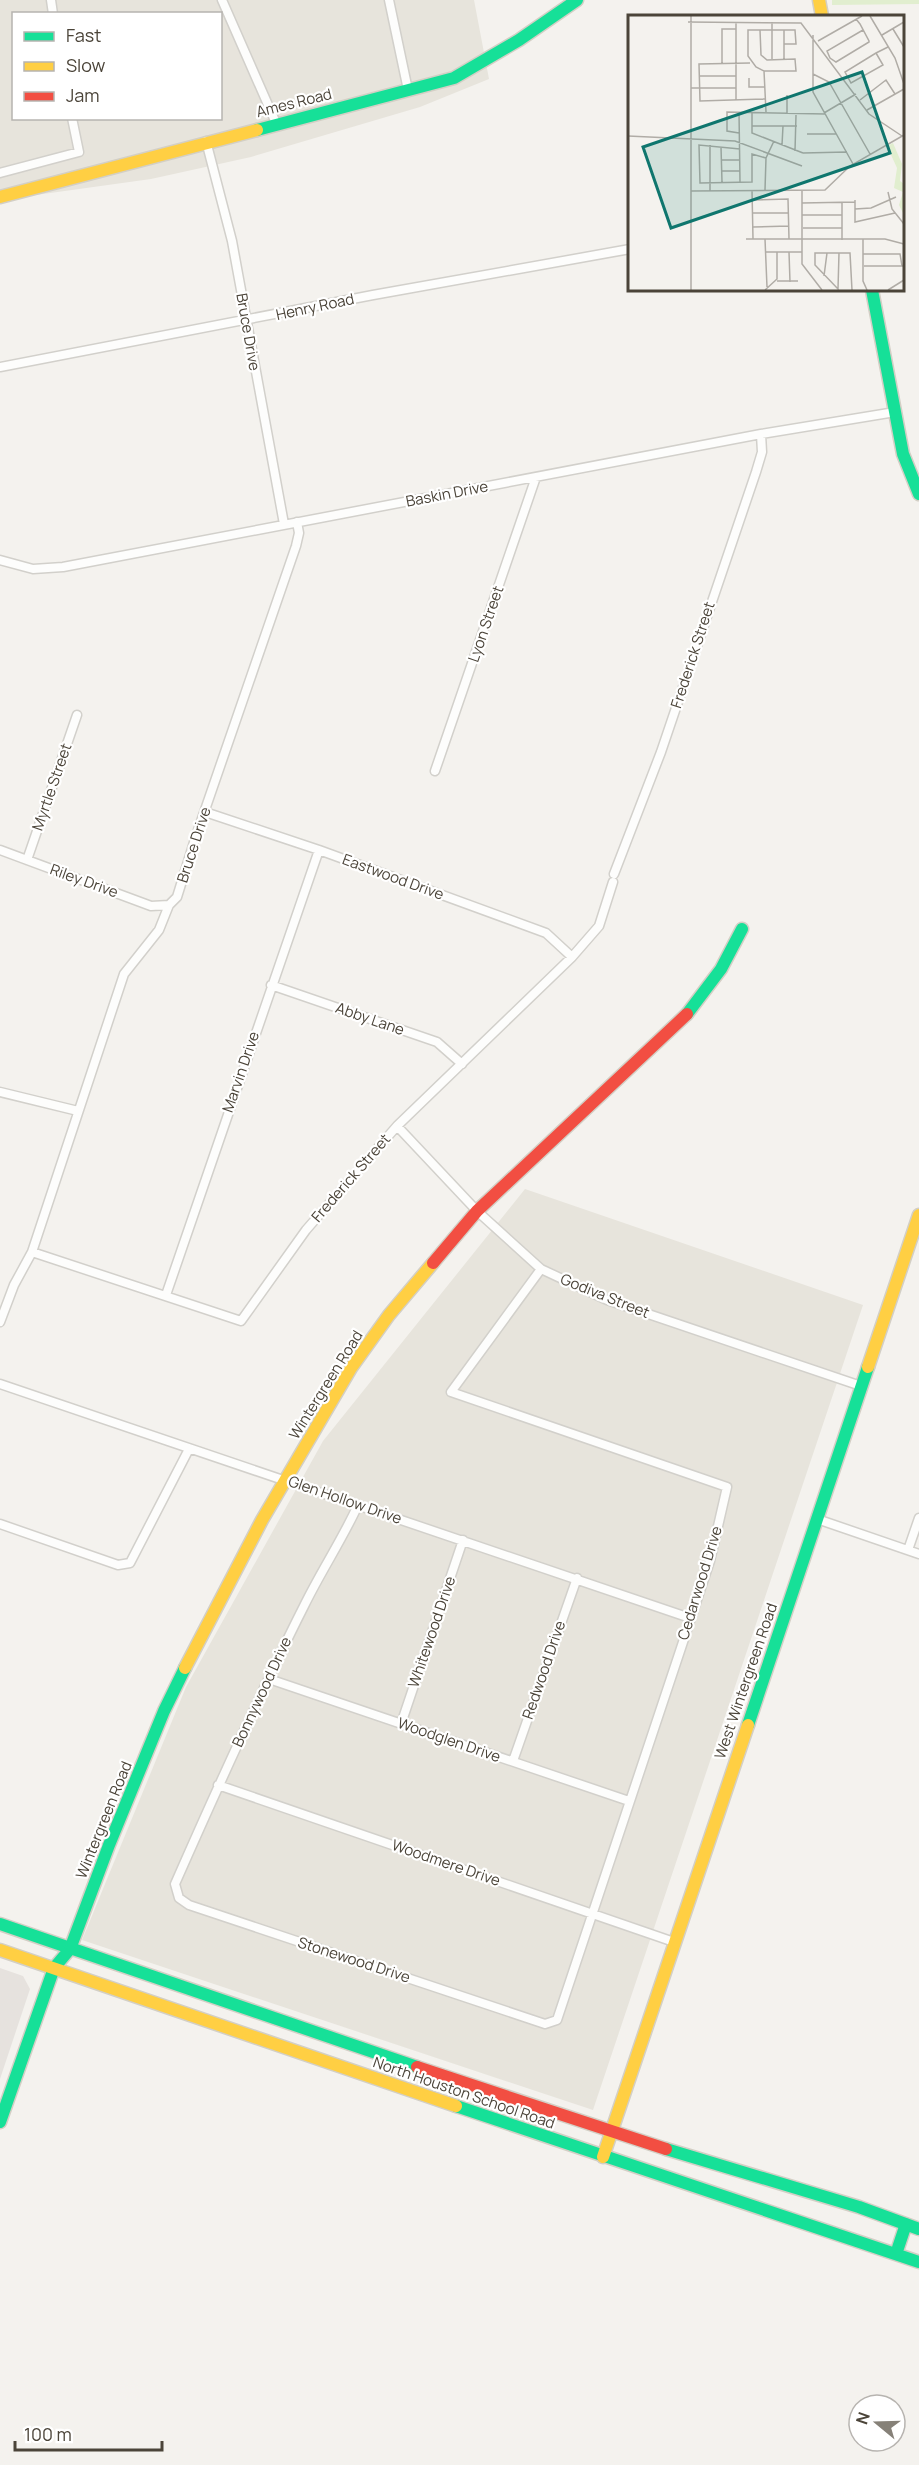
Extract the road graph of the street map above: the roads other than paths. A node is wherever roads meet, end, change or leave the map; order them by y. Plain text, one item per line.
1 (222, 0) edge
2 (389, 0) edge
3 (577, 0) edge
4 (819, 0) edge
5 (822, 15) edge
6 (408, 90) junction
7 (72, 120) edge
8 (276, 123) junction
9 (206, 141) junction
10 (0, 173) edge
11 (0, 197) edge
12 (628, 249) edge
13 (872, 291) edge
14 (246, 321) junction
15 (0, 367) edge
16 (895, 412) junction
17 (761, 434) junction
18 (536, 477) junction
19 (919, 494) edge
20 (297, 522) junction
21 (284, 524) junction
22 (0, 560) edge
23 (77, 715) dead end
24 (435, 771) dead end
25 (205, 812) junction
26 (0, 850) edge
27 (319, 850) junction
28 (27, 860) junction
29 (169, 905) junction
30 (742, 929) dead end
31 (572, 957) junction
32 (271, 985) junction
33 (462, 1064) junction
34 (0, 1092) edge
35 (78, 1112) junction
36 (397, 1126) junction
37 (477, 1212) junction
38 (919, 1215) edge
39 (32, 1252) junction
40 (541, 1269) junction
41 (166, 1295) junction
42 (0, 1322) edge
43 (0, 1384) edge
44 (861, 1386) junction
45 (189, 1449) junction
46 (286, 1480) junction
47 (358, 1505) junction
48 (919, 1518) edge
49 (817, 1520) junction
50 (0, 1524) edge
51 (463, 1540) junction
52 (908, 1550) junction
53 (919, 1554) edge
54 (577, 1578) junction
55 (690, 1618) junction
56 (269, 1679) junction
57 (401, 1724) junction
58 (513, 1761) junction
59 (218, 1785) junction
60 (629, 1801) junction
61 (175, 1884) joint
62 (593, 1913) junction
63 (0, 1924) edge
64 (674, 1942) junction
65 (70, 1949) junction
66 (0, 1950) edge
67 (54, 1968) junction
68 (545, 2024) joint
69 (0, 2122) edge
70 (611, 2132) junction
71 (603, 2157) junction
72 (906, 2224) junction
73 (919, 2229) edge
74 (896, 2254) junction
75 (919, 2262) edge

1 - 8 street
2 - 6 street
3 - 6 main road, Ames Road
4 - 5 main road
6 - 8 main road, Ames Road
7 - 10 street
8 - 9 main road, Ames Road
9 - 11 main road, Ames Road
9 - 14 street, Bruce Drive
12 - 14 street, Henry Road
13 - 16 main road
14 - 15 street, Henry Road
14 - 21 street, Bruce Drive
16 - 17 street, Baskin Drive
16 - 19 main road
17 - 18 street, Baskin Drive
17 - 31 street, Frederick Street
18 - 20 street, Baskin Drive
18 - 24 street, Lyon Street
20 - 21 street, Baskin Drive
20 - 25 street, Bruce Drive
21 - 22 street, Baskin Drive
23 - 28 street, Myrtle Street
25 - 27 street, Eastwood Drive
25 - 29 street, Bruce Drive
26 - 28 street, Riley Drive
27 - 31 street, Eastwood Drive
27 - 32 street, Marvin Drive
28 - 29 street, Riley Drive
29 - 35 street, Bruce Drive
30 - 37 main road, Wintergreen Road
31 - 33 street, Frederick Street
32 - 33 street, Abby Lane
32 - 41 street, Marvin Drive
33 - 36 street, Frederick Street
34 - 35 street
35 - 39 street, Bruce Drive
36 - 37 street, Godiva Street
36 - 41 street, Frederick Street
37 - 40 street, Godiva Street
37 - 46 main road, Wintergreen Road
38 - 44 main road, West Wintergreen Road
39 - 41 street, Frederick Street
39 - 42 street, Bruce Drive
40 - 44 street, Godiva Street
40 - 55 street, Cedarwood Drive
43 - 45 street, Glen Hollow Drive
44 - 49 main road, West Wintergreen Road
45 - 46 street, Glen Hollow Drive
45 - 50 street
46 - 47 street, Glen Hollow Drive
46 - 65 main road, Wintergreen Road
47 - 51 street, Glen Hollow Drive
47 - 56 street, Bonnywood Drive
48 - 52 street
49 - 52 street
49 - 64 main road, West Wintergreen Road
51 - 54 street, Glen Hollow Drive
51 - 57 street, Whitewood Drive
52 - 53 street
54 - 55 street, Glen Hollow Drive
54 - 58 street, Redwood Drive
55 - 60 street, Cedarwood Drive
56 - 57 street, Woodglen Drive
56 - 59 street, Bonnywood Drive
57 - 58 street, Woodglen Drive
58 - 60 street, Woodglen Drive
59 - 61 street, Bonnywood Drive
59 - 62 street, Woodmere Drive
60 - 62 street, Cedarwood Drive
61 - 68 street, Stonewood Drive
62 - 64 street, Woodmere Drive
62 - 68 street, Cedarwood Drive
63 - 65 main road, North Houston School Road
64 - 70 main road, West Wintergreen Road
65 - 67 main road
65 - 70 main road, North Houston School Road
66 - 67 main road, North Houston School Road
67 - 69 main road
67 - 71 main road, North Houston School Road
70 - 71 main road, West Wintergreen Road
70 - 72 main road, North Houston School Road
71 - 74 main road, North Houston School Road
72 - 73 main road, North Houston School Road
72 - 74 main road
74 - 75 main road, North Houston School Road

